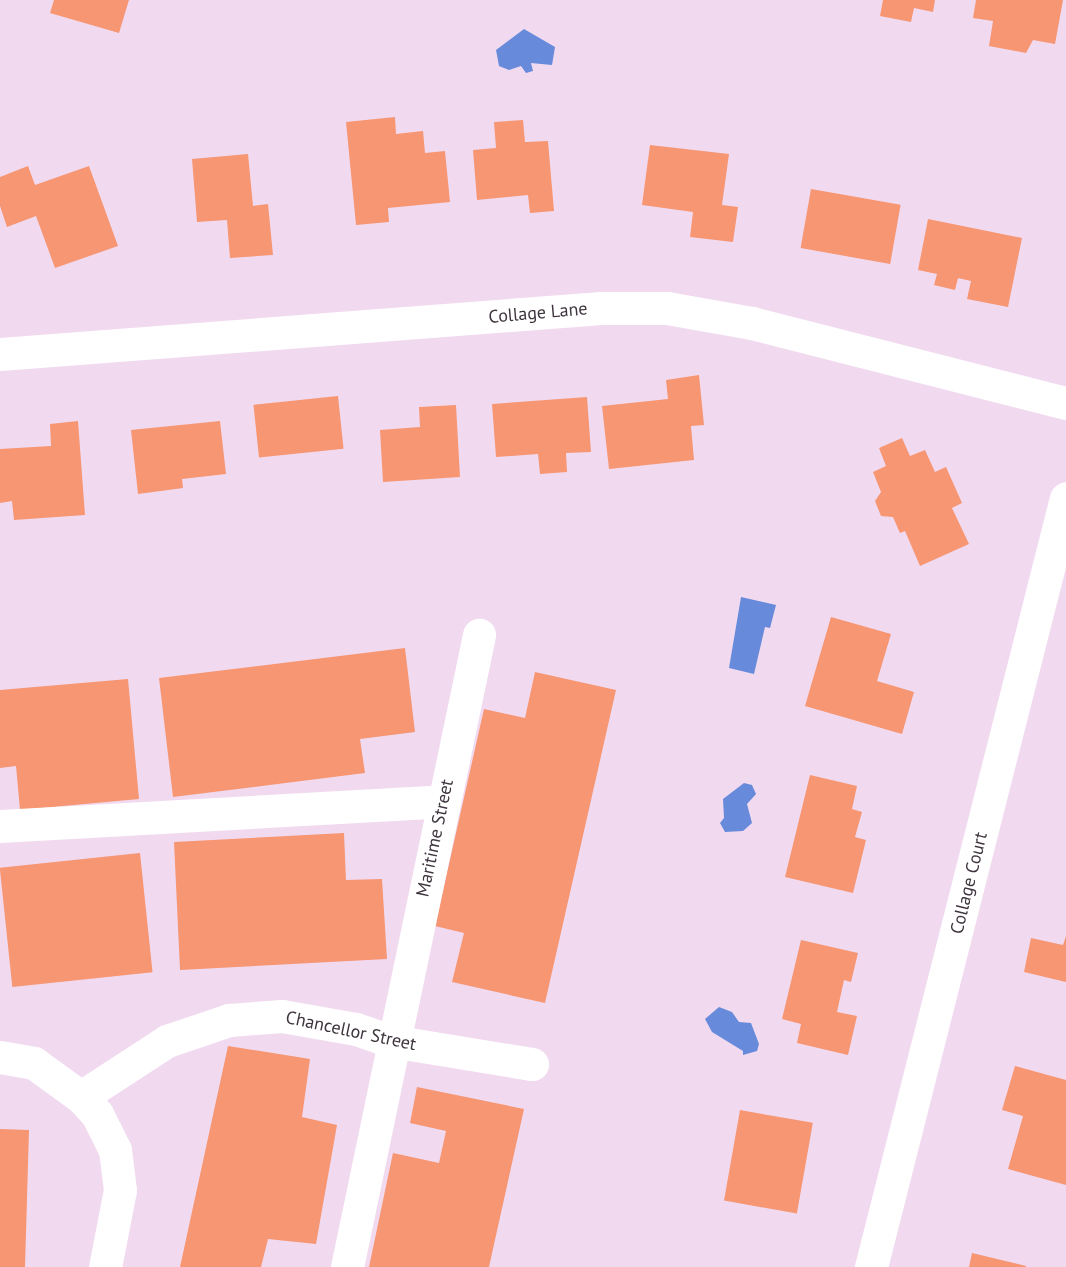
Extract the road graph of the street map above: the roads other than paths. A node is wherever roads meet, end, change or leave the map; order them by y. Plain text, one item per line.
1 (0, 354) edge
2 (1066, 402) edge
3 (1066, 498) edge
4 (479, 635) dead end
5 (443, 801) junction
6 (0, 826) edge
7 (391, 1041) junction
8 (0, 1057) edge
9 (532, 1064) dead end
10 (81, 1096) junction
11 (105, 1267) edge
12 (346, 1267) edge
13 (871, 1267) edge

1 - 2 street, Collage Lane
3 - 13 street, Collage Court
4 - 5 street, Maritime Street
5 - 6 street
5 - 7 street, Maritime Street
7 - 9 street, Chancellor Street
7 - 10 street, Chancellor Street
7 - 12 street, Maritime Street
8 - 10 street
10 - 11 street

